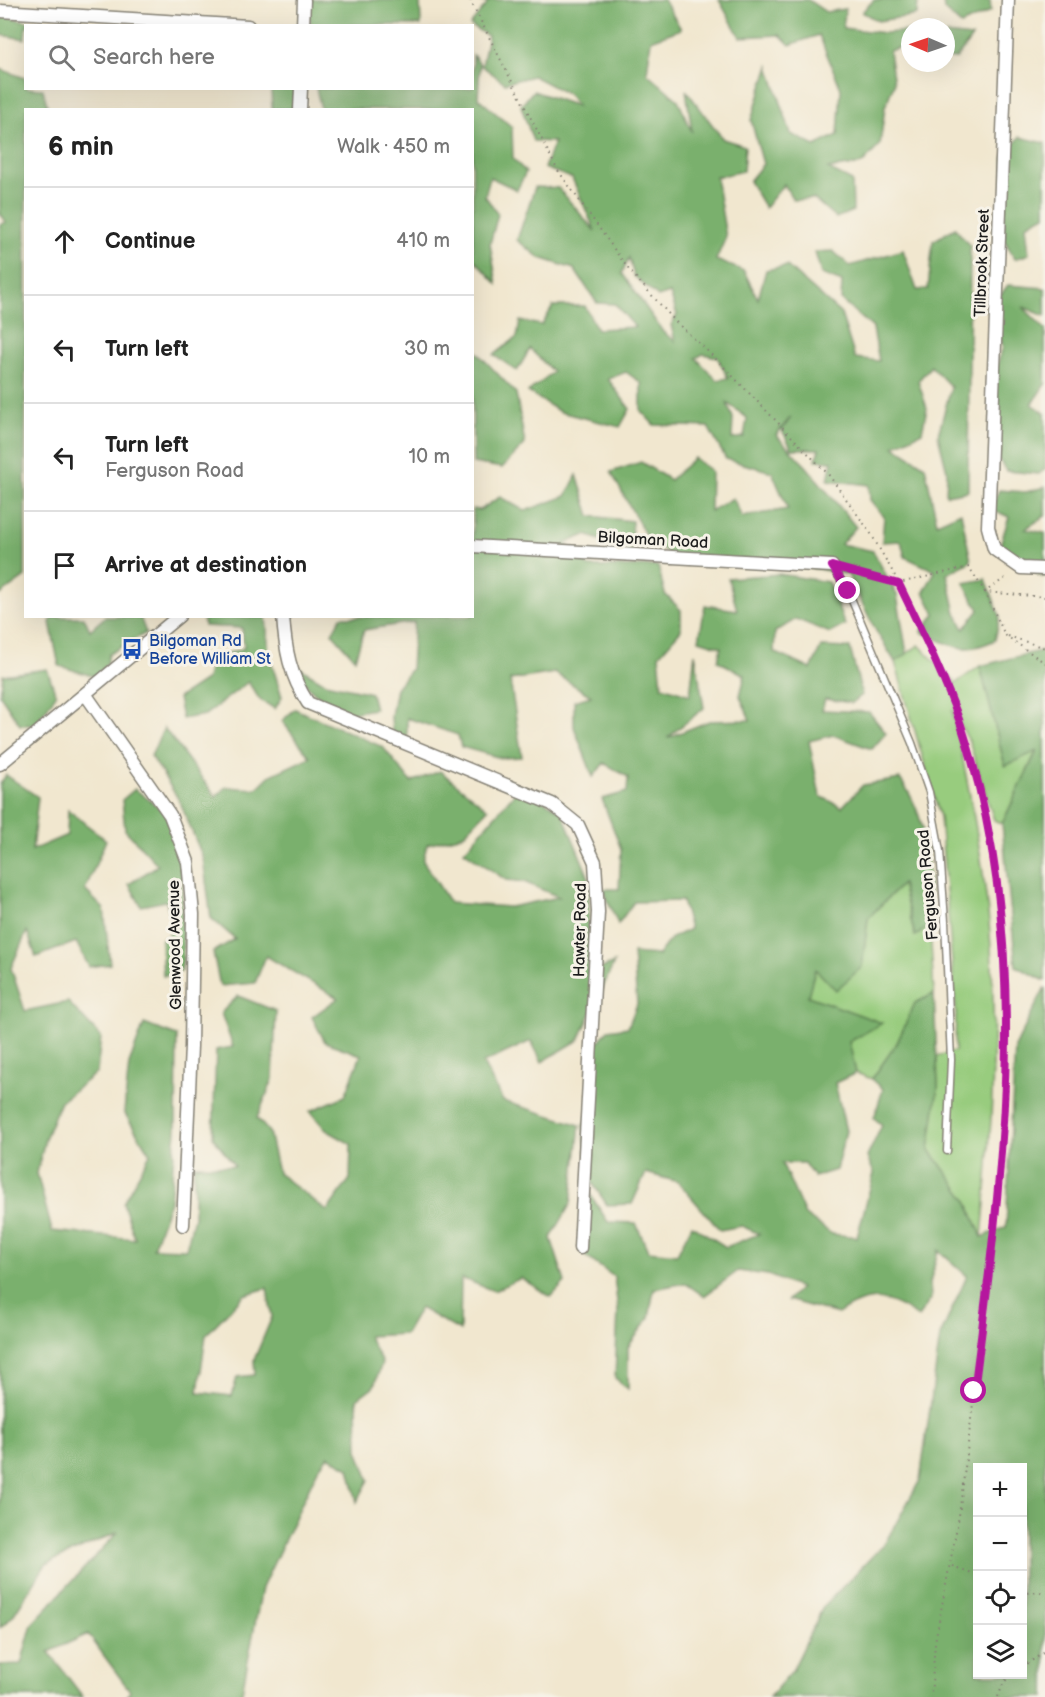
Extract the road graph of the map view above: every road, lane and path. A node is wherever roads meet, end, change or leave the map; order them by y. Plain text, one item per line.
1 (304, 0) edge
2 (470, 0) edge
3 (1008, 0) edge
4 (0, 11) edge
5 (215, 24) edge
6 (303, 24) edge
7 (301, 90) edge
8 (300, 108) edge
9 (474, 546) edge
10 (832, 566) junction
11 (1021, 568) junction
12 (1045, 569) edge
13 (899, 584) junction
14 (985, 592) junction
15 (1045, 597) edge
16 (177, 618) edge
17 (283, 618) edge
18 (1005, 635) junction
19 (1045, 648) edge
20 (1045, 663) edge
21 (86, 695) junction
22 (0, 764) edge
23 (947, 1151) dead end
24 (183, 1225) dead end
25 (580, 1248) dead end
26 (952, 1566) junction
27 (973, 1573) edge
28 (1045, 1592) edge
29 (1027, 1593) edge
30 (1045, 1652) edge
31 (1027, 1664) edge
32 (1008, 1679) edge
33 (932, 1697) edge
34 (998, 1697) edge

1 - 6 street
2 - 13 path
3 - 11 street, Tillbrook Street
4 - 5 street
7 - 8 street
9 - 10 street, Bilgoman Road
10 - 13 path
10 - 23 lane, Ferguson Road
11 - 12 street
11 - 14 path
13 - 14 path
13 - 26 path
14 - 15 path
14 - 18 path
16 - 21 street
17 - 25 street, Hawter Road
18 - 19 path
18 - 20 path
21 - 22 street
21 - 24 street, Glenwood Avenue
26 - 27 path
26 - 33 path
28 - 29 path
30 - 31 path
32 - 34 path

